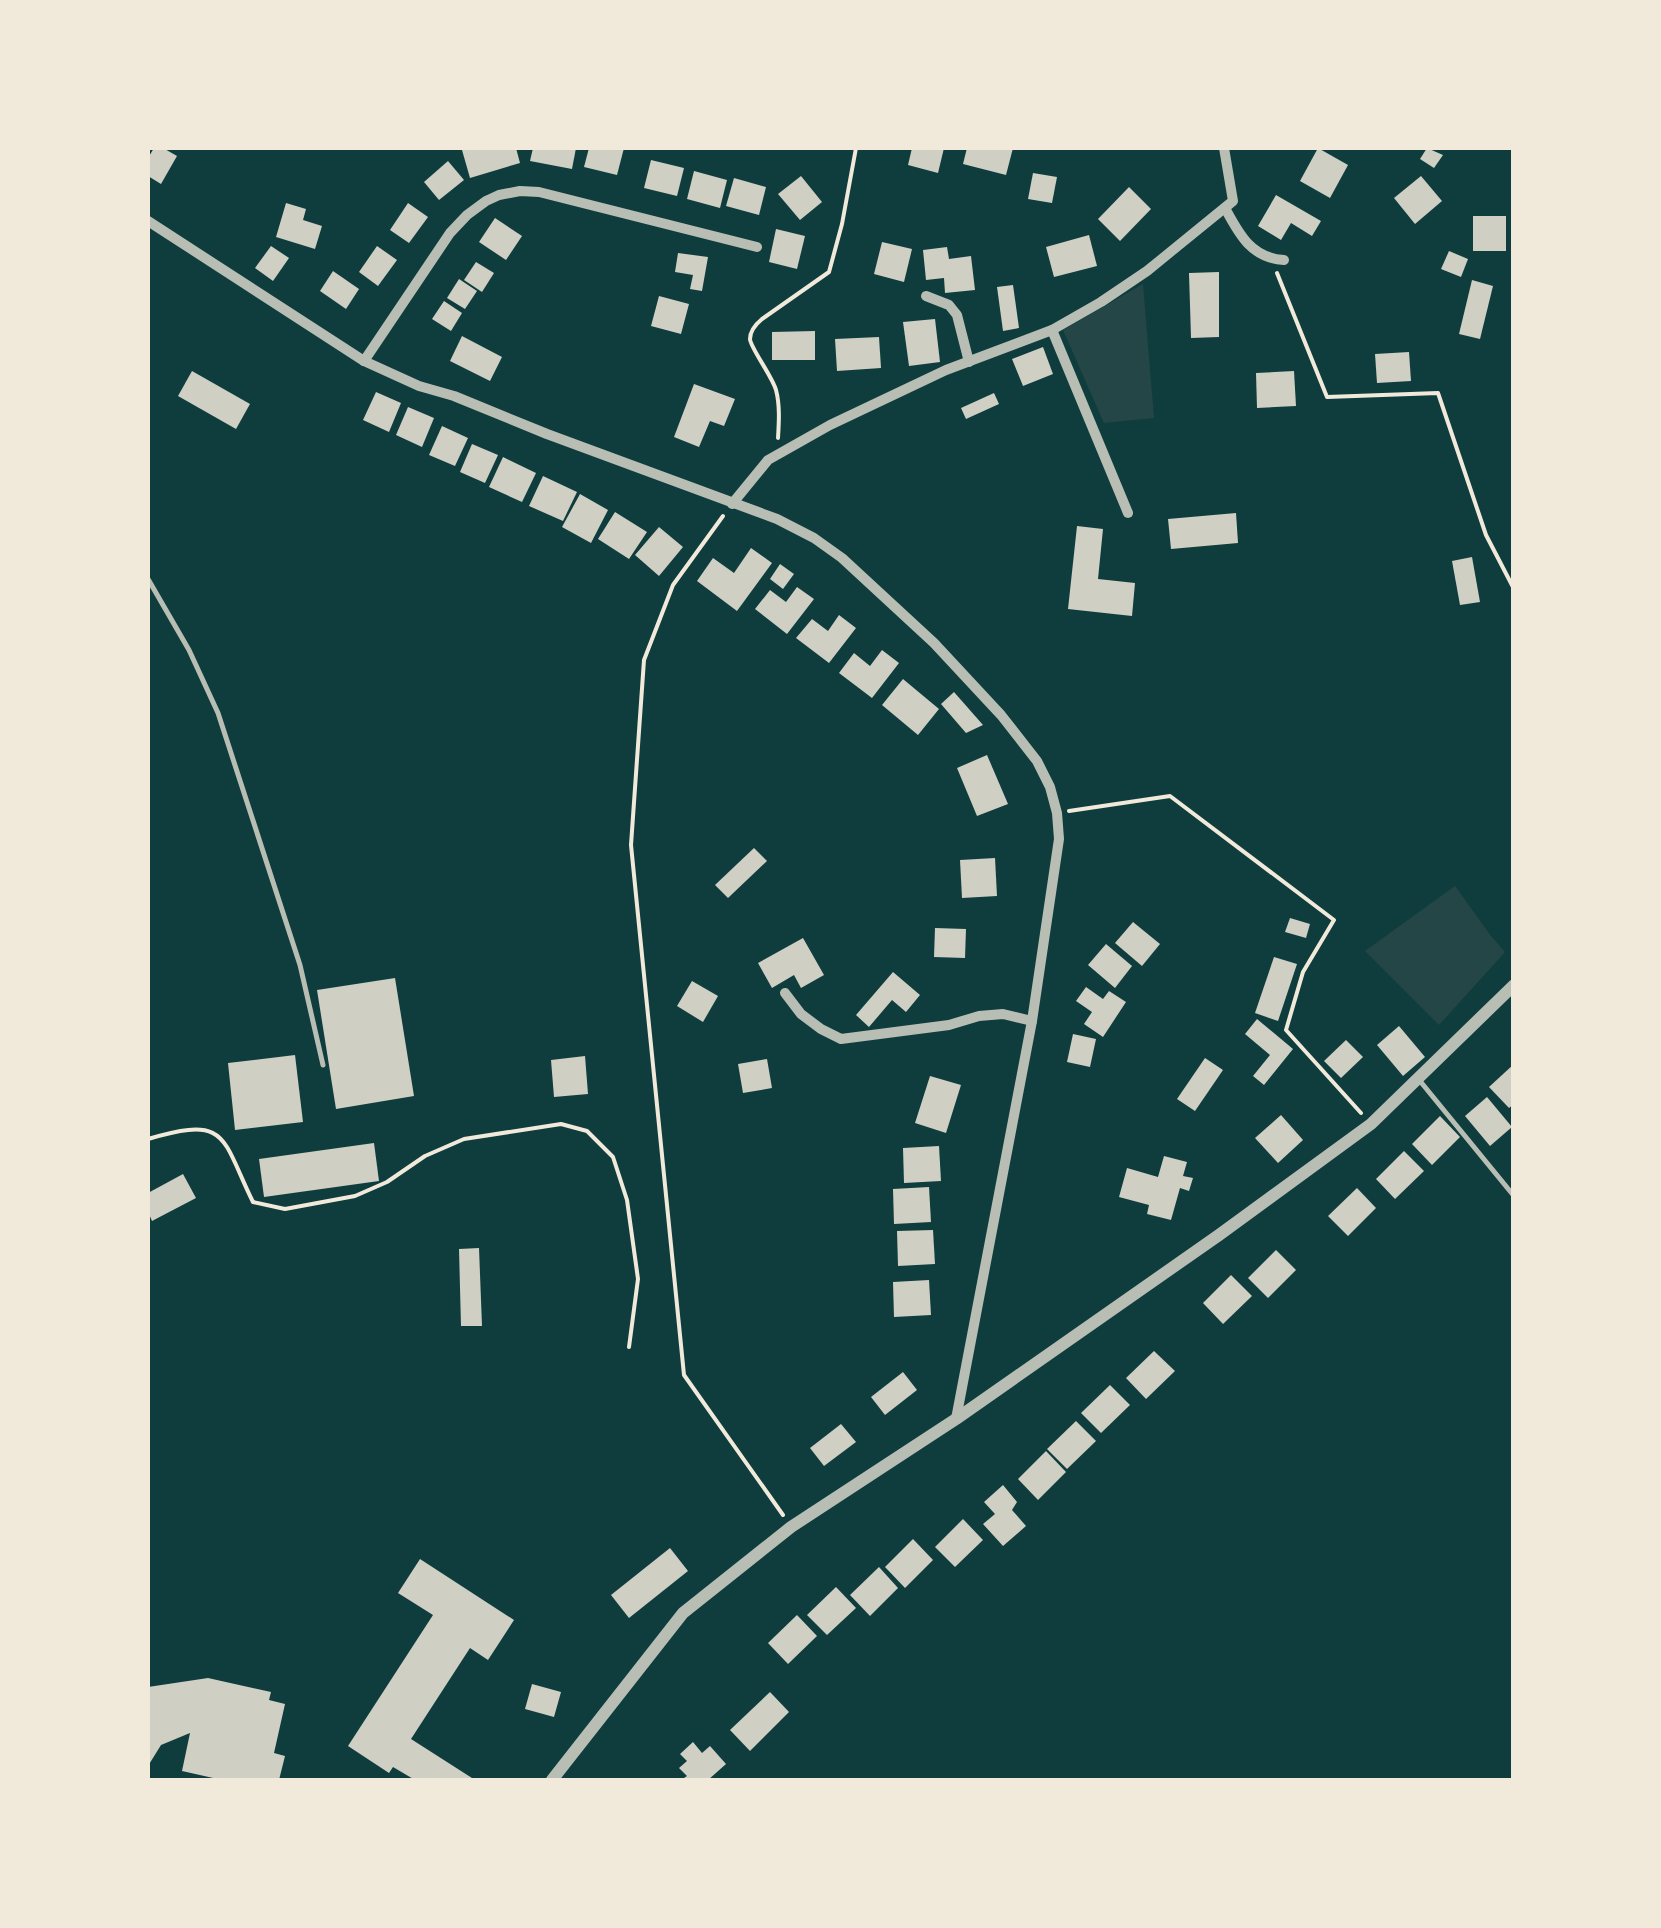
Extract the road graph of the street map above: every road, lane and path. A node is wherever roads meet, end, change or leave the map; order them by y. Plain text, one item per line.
1 (856, 148) edge
2 (1224, 148) edge
3 (1226, 208) junction
4 (148, 221) edge
5 (757, 247) dead end
6 (1278, 260) joint
7 (926, 296) dead end
8 (1052, 330) junction
9 (364, 361) junction
10 (969, 362) junction
11 (778, 454) junction
12 (732, 504) junction
13 (1128, 513) dead end
14 (148, 579) edge
15 (1514, 588) edge
16 (1057, 812) junction
17 (1514, 985) edge
18 (784, 993) dead end
19 (1032, 1021) junction
20 (322, 1065) dead end
21 (1418, 1078) junction
22 (1371, 1124) junction
23 (148, 1139) edge
24 (1514, 1196) edge
25 (630, 1347) dead end
26 (956, 1419) junction
27 (791, 1527) junction
28 (552, 1780) edge

1 - 11 path
2 - 3 street
3 - 6 street
3 - 8 street
4 - 9 street
5 - 9 street
6 - 15 path
7 - 10 street
8 - 10 street
8 - 13 street
9 - 12 street
10 - 11 street
11 - 12 street
12 - 16 street
12 - 27 path
14 - 20 lane
16 - 19 street
16 - 22 path
17 - 21 street
18 - 19 street
19 - 26 street
21 - 22 street
21 - 24 lane
22 - 26 street
23 - 25 path
26 - 27 street
27 - 28 street

